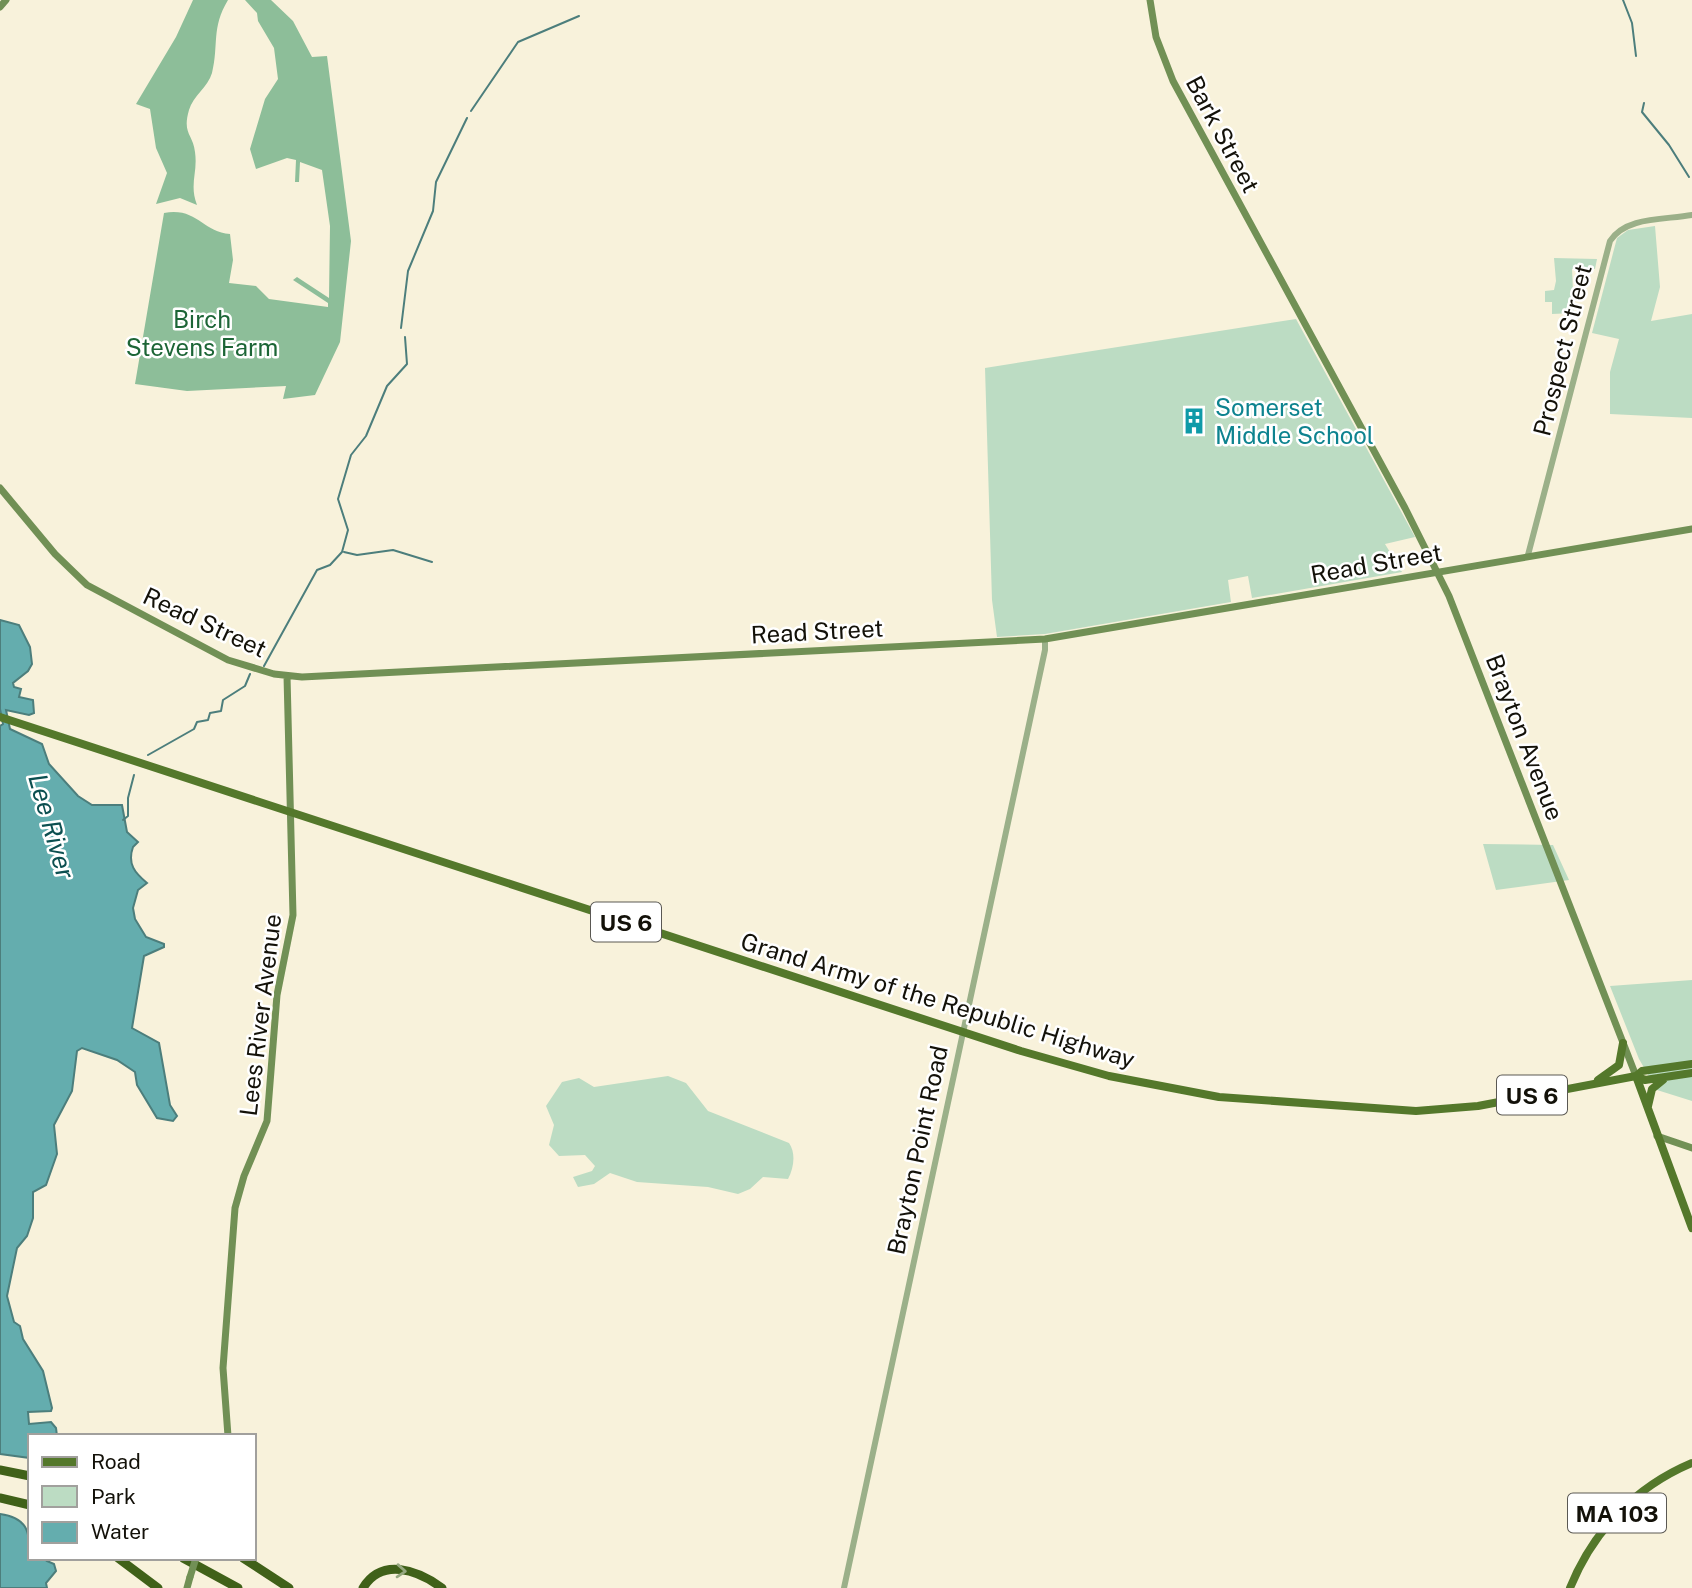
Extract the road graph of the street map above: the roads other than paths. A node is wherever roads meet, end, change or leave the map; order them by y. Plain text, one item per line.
1 (6, 0) edge
2 (1150, 0) edge
3 (0, 7) edge
4 (1692, 215) edge
5 (1280, 279) joint
6 (0, 488) edge
7 (1692, 528) edge
8 (1528, 555) junction
9 (1438, 572) junction
10 (1045, 639) junction
11 (287, 676) junction
12 (3, 718) edge
13 (289, 811) junction
14 (962, 1032) junction
15 (1623, 1043) junction
16 (1692, 1064) edge
17 (1692, 1073) edge
18 (1675, 1075) junction
19 (1636, 1076) junction
20 (1588, 1084) junction
21 (1647, 1109) junction
22 (1657, 1136) junction
23 (1692, 1148) edge
24 (1692, 1228) edge
25 (228, 1434) edge
26 (1692, 1463) edge
27 (0, 1470) edge
28 (28, 1474) edge
29 (2, 1499) edge
30 (28, 1506) edge
31 (121, 1560) edge
32 (187, 1560) edge
33 (195, 1560) edge
34 (246, 1560) edge
35 (156, 1587) edge
36 (187, 1588) edge
37 (238, 1588) edge
38 (289, 1588) edge
39 (363, 1588) edge
40 (442, 1588) edge
41 (844, 1588) edge
42 (1570, 1588) edge

1 - 3 main road
2 - 5 main road, Bark Street
4 - 8 street, Prospect Street
5 - 9 main road, Brayton Avenue
6 - 11 main road, Read Street
7 - 8 main road, Read Street
8 - 9 main road, Read Street
9 - 10 main road, Read Street
9 - 15 main road, Brayton Avenue
10 - 11 main road, Read Street
10 - 14 street, Brayton Point Road
11 - 13 main road, Lees River Avenue
12 - 13 main road, US 6
13 - 14 main road, Grand Army of the Republic Highway / US 6
13 - 25 main road, Lees River Avenue
14 - 20 main road, Grand Army of the Republic Highway / US 6
14 - 41 street, Brayton Point Road
15 - 19 main road, Brayton Avenue
15 - 20 main road
16 - 19 main road, US 6
17 - 18 main road, US 6
18 - 19 main road, US 6
18 - 21 main road
19 - 20 main road, Grand Army of the Republic Highway / US 6
19 - 21 main road, Brayton Avenue
21 - 22 main road, Brayton Avenue
22 - 23 main road
22 - 24 main road, Brayton Avenue
26 - 42 main road, MA 103
27 - 28 highway
29 - 30 highway
31 - 35 highway
32 - 37 highway
33 - 36 main road, bridge
34 - 38 highway
39 -> 40 highway

